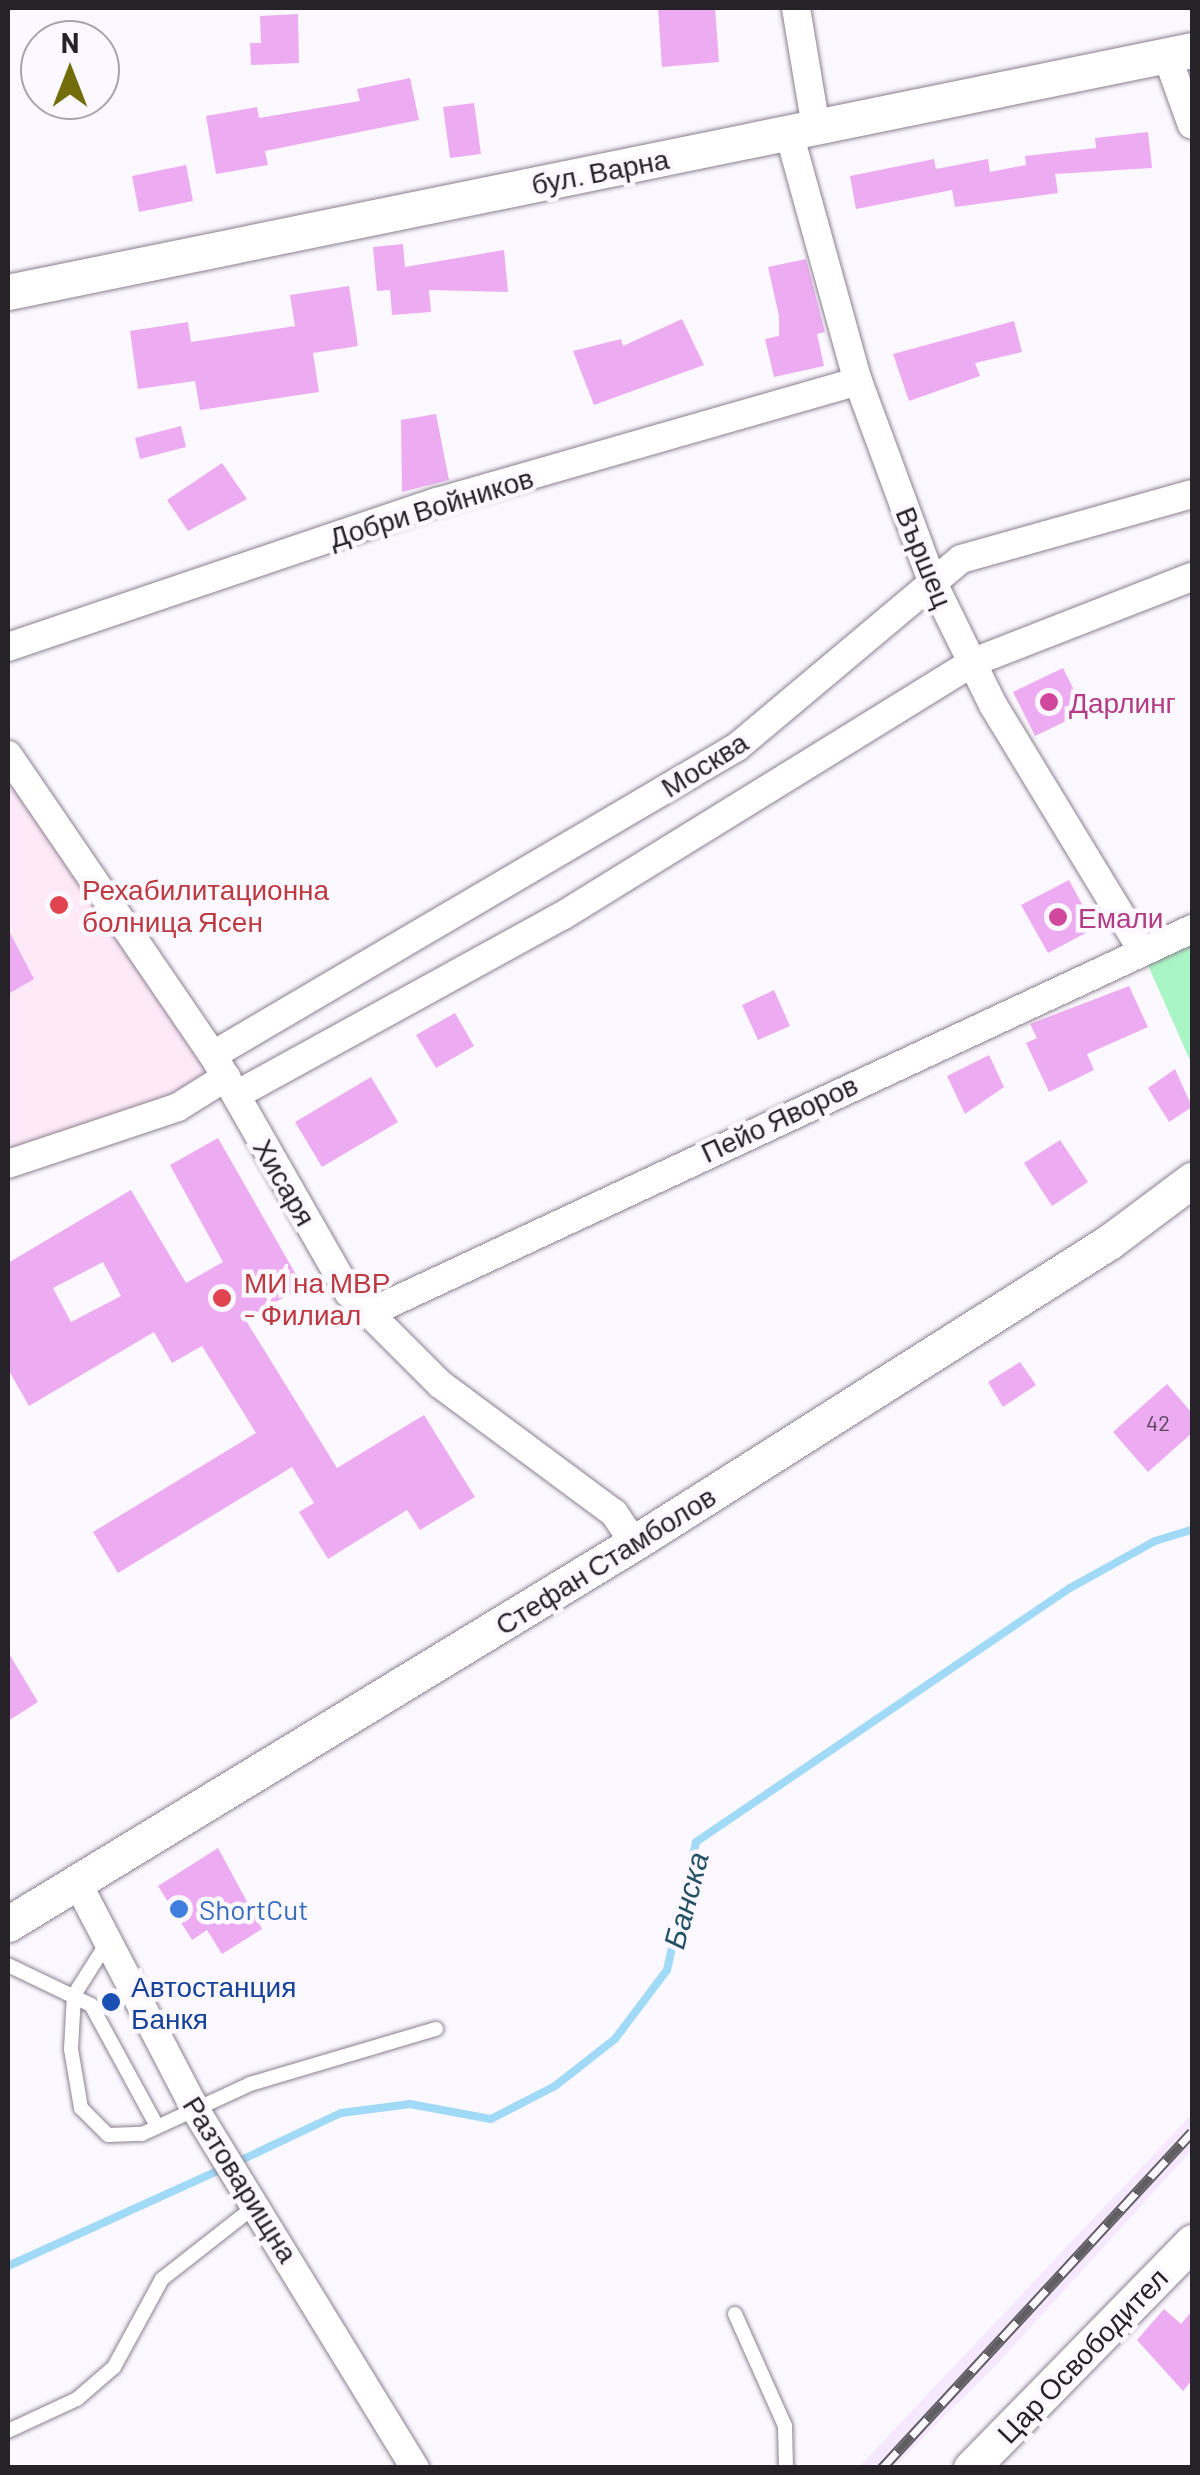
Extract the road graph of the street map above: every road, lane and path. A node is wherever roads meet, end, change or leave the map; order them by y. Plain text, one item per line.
1 (796, 8) edge
2 (1180, 53) edge
3 (1192, 125) edge
4 (802, 130) junction
5 (8, 292) edge
6 (858, 382) junction
7 (1192, 494) edge
8 (1192, 577) edge
9 (932, 581) junction
10 (8, 647) edge
11 (971, 664) junction
12 (8, 755) edge
13 (1192, 929) edge
14 (1140, 947) junction
15 (225, 1076) junction
16 (8, 1164) edge
17 (1192, 1180) edge
18 (369, 1313) junction
19 (634, 1543) junction
20 (78, 1884) junction
21 (8, 1924) edge
22 (107, 1943) junction
23 (8, 1965) edge
24 (74, 1995) junction
25 (436, 2028) dead end
26 (201, 2117) junction
27 (157, 2126) junction
28 (258, 2204) junction
29 (1192, 2242) edge
30 (734, 2314) dead end
31 (8, 2431) edge
32 (415, 2468) edge
33 (786, 2468) edge
34 (971, 2468) edge

1 - 4 street, Вършец
2 - 3 street
2 - 4 street, бул. Варна
4 - 5 street, бул. Варна
4 - 6 street, Вършец
6 - 9 street, Вършец
6 - 10 street, Добри Войников
7 - 9 street, Москва
8 - 11 street, Москва
9 - 11 street, Вършец
9 - 15 street, Москва
11 - 14 street, Вършец
11 - 15 street, Москва
12 - 15 street, Хисаря
13 - 14 street, Пейо Яворов
14 - 18 street, Пейо Яворов
15 - 16 street
15 - 18 street, Хисаря
17 - 19 street, Стефан Стамболов
18 - 19 street, Хисаря
19 - 20 street, Стефан Стамболов
20 - 21 street, Стефан Стамболов
20 - 22 street, Разтоварищна
22 - 24 lane
22 - 26 street, Разтоварищна
23 - 24 lane
24 - 27 lane
24 - 27 lane
25 - 26 lane
26 - 27 lane
26 - 28 street, Разтоварищна
28 - 31 lane
28 - 32 street, Разтоварищна
29 - 34 street, Цар Освободител
30 - 33 lane

